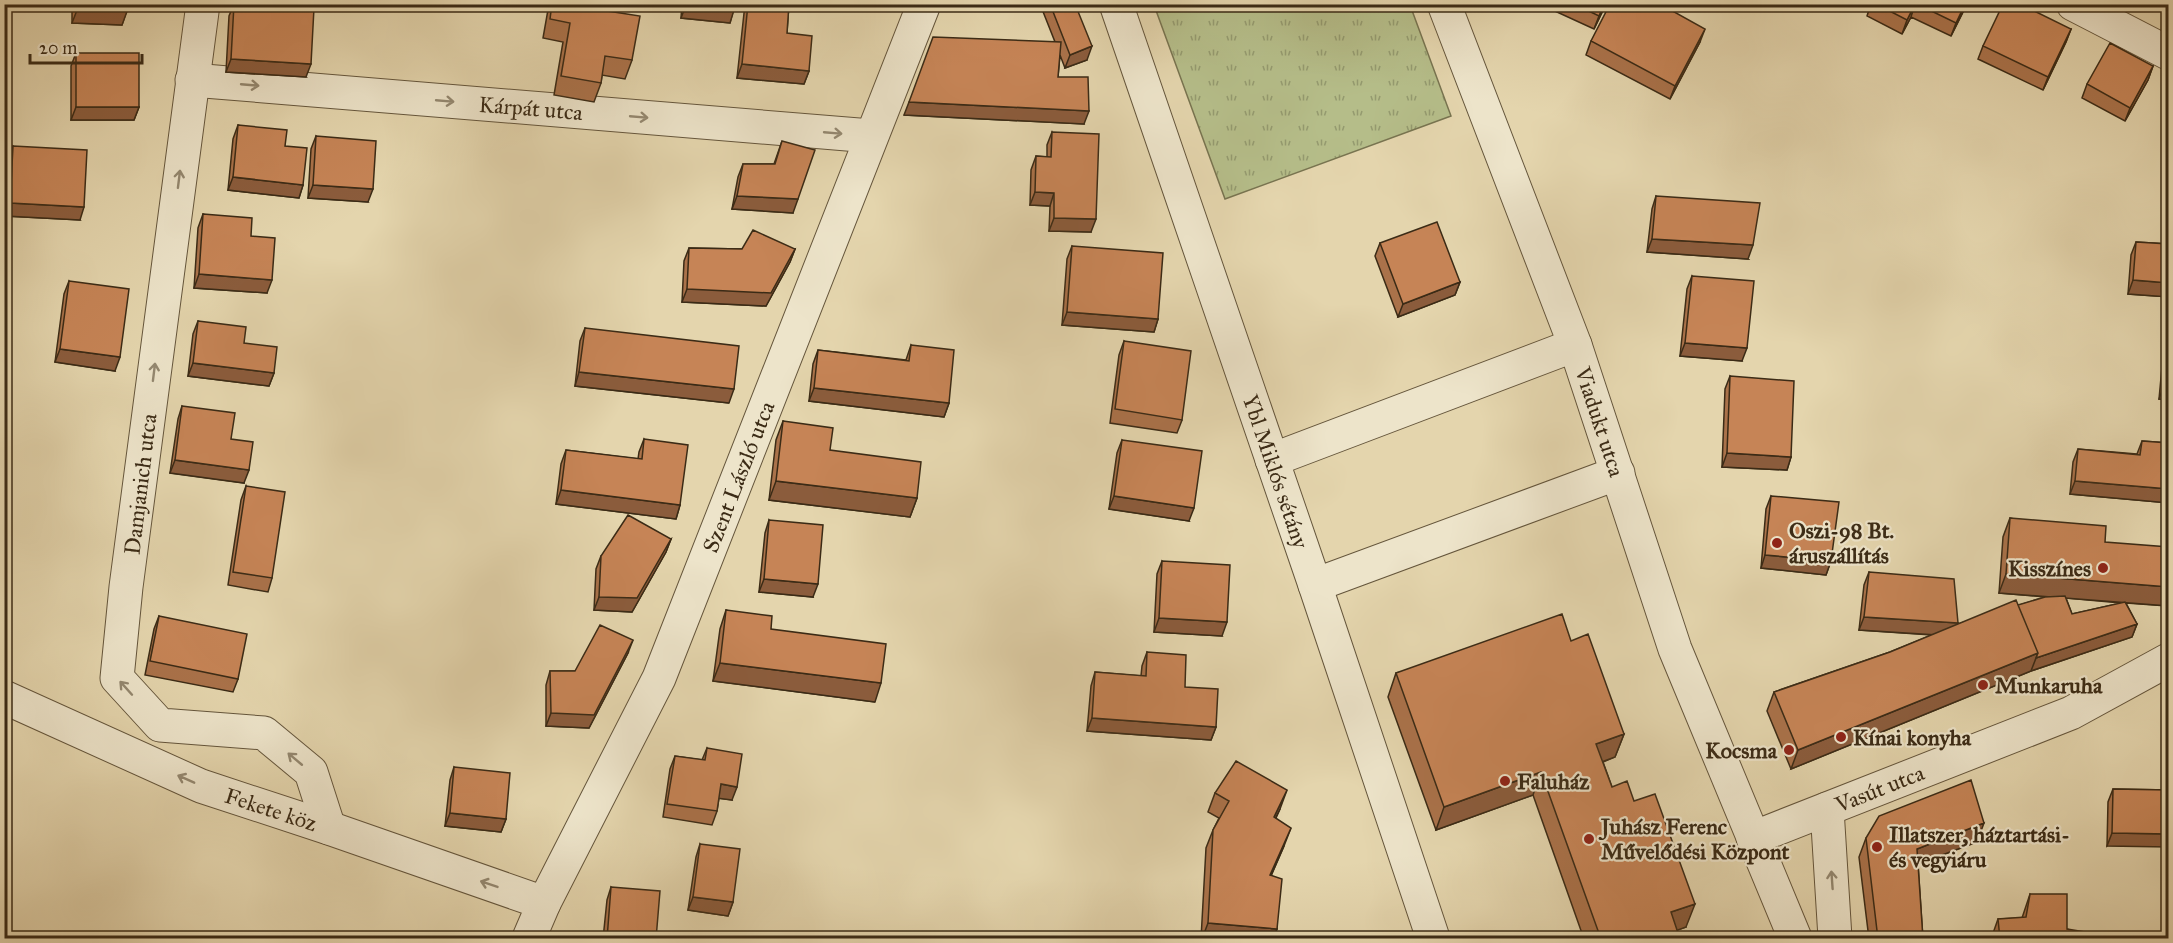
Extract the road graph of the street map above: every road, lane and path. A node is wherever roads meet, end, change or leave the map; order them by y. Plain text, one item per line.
1 (203, 4) edge
2 (924, 4) edge
3 (1116, 4) edge
4 (1444, 4) edge
5 (2073, 4) edge
6 (2169, 53) edge
7 (192, 80) junction
8 (871, 136) junction
9 (1575, 345) junction
10 (1272, 459) junction
11 (1618, 473) junction
12 (1316, 585) junction
13 (2169, 660) edge
14 (4, 697) edge
15 (1827, 809) junction
16 (329, 828) junction
17 (1753, 838) junction
18 (544, 903) junction
19 (529, 939) edge
20 (1433, 939) edge
21 (1794, 939) edge
22 (1835, 939) edge

1 - 7 street, Damjanich utca
2 - 8 street, Szent László utca
3 - 10 street, Ybl Miklós sétány
4 - 9 street, Viadukt utca
5 - 6 street
7 -> 8 street, Kárpát utca
16 -> 7 street, Damjanich utca
8 - 18 street, Szent László utca
9 - 10 street
9 - 11 street, Viadukt utca
10 - 12 street, Ybl Miklós sétány
11 - 12 street
11 - 17 street, Viadukt utca
12 - 20 street, Ybl Miklós sétány
13 - 15 street, Vasút utca
16 -> 14 street, Fekete köz
15 - 17 street, Vasút utca
22 -> 15 street
18 -> 16 street, Fekete köz
17 - 21 street, Viadukt utca
18 - 19 street, Szent László utca

